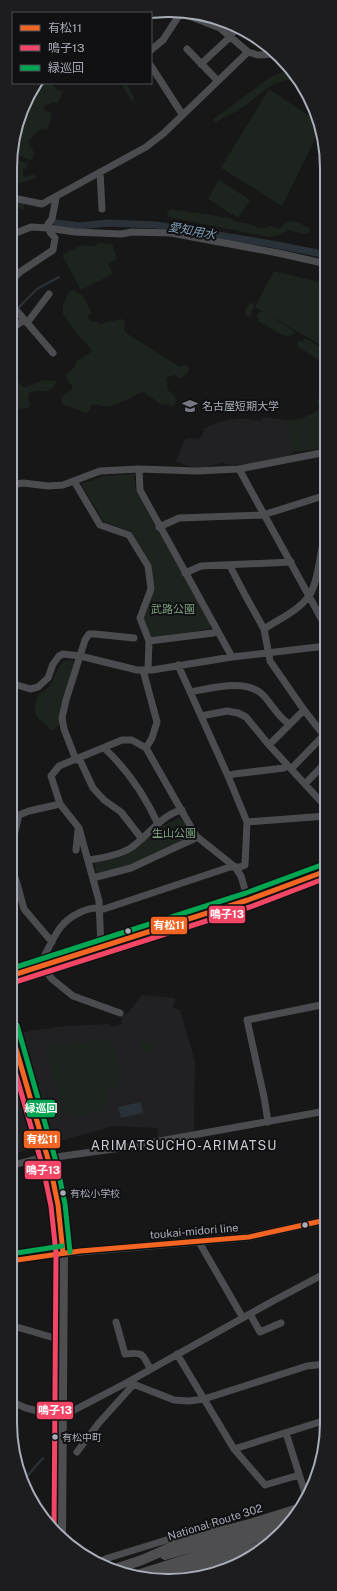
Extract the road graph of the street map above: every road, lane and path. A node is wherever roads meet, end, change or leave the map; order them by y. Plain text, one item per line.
1 (178, 17) edge
2 (201, 21) edge
3 (233, 32) edge
4 (230, 37) junction
5 (152, 49) edge
6 (187, 49) dead end
7 (248, 52) junction
8 (264, 54) edge
9 (201, 64) junction
10 (152, 68) edge
11 (218, 81) junction
12 (182, 114) junction
13 (100, 172) junction
14 (56, 198) junction
15 (17, 199) edge
16 (102, 209) dead end
17 (48, 228) junction
18 (17, 233) edge
19 (320, 262) edge
20 (17, 275) edge
21 (49, 294) dead end
22 (17, 311) edge
23 (26, 321) junction
24 (17, 326) edge
25 (53, 353) dead end
26 (320, 453) edge
27 (139, 469) junction
28 (239, 469) junction
29 (74, 481) junction
30 (17, 484) edge
31 (320, 497) edge
32 (264, 515) junction
33 (159, 527) junction
34 (320, 557) edge
35 (291, 562) junction
36 (230, 566) junction
37 (185, 574) junction
38 (310, 596) junction
39 (320, 616) edge
40 (264, 628) junction
41 (217, 631) junction
42 (134, 638) dead end
43 (149, 641) junction
44 (320, 647) edge
45 (268, 654) junction
46 (80, 656) junction
47 (232, 657) junction
48 (178, 665) junction
49 (146, 670) junction
50 (17, 685) edge
51 (190, 692) junction
52 (304, 710) junction
53 (201, 716) junction
54 (289, 724) junction
55 (320, 730) edge
56 (320, 740) edge
57 (269, 745) junction
58 (104, 748) junction
59 (146, 748) junction
60 (77, 759) junction
61 (289, 767) junction
62 (320, 768) edge
63 (228, 776) junction
64 (305, 784) junction
65 (320, 800) edge
66 (60, 804) junction
67 (182, 810) junction
68 (320, 816) edge
69 (247, 822) junction
70 (17, 823) edge
71 (158, 824) junction
72 (78, 828) junction
73 (196, 836) junction
74 (142, 839) junction
75 (76, 850) dead end
76 (88, 860) junction
77 (235, 867) junction
78 (320, 873) edge
79 (93, 878) junction
80 (17, 884) edge
81 (248, 900) junction
82 (99, 908) junction
83 (52, 942) junction
84 (101, 947) junction
85 (40, 967) junction
86 (17, 974) edge
87 (320, 1005) edge
88 (120, 1013) dead end
89 (17, 1053) edge
90 (320, 1112) edge
91 (268, 1122) junction
92 (47, 1158) junction
93 (17, 1164) edge
94 (320, 1221) edge
95 (199, 1242) junction
96 (63, 1253) junction
97 (17, 1260) edge
98 (320, 1276) edge
99 (247, 1316) junction
100 (116, 1322) dead end
101 (281, 1322) dead end
102 (17, 1327) edge
103 (62, 1339) junction
104 (177, 1354) junction
105 (320, 1365) edge
106 (150, 1369) junction
107 (130, 1384) junction
108 (204, 1399) junction
109 (17, 1404) edge
110 (61, 1417) junction
111 (320, 1422) edge
112 (286, 1433) junction
113 (234, 1449) junction
114 (77, 1452) dead end
115 (299, 1475) junction
116 (304, 1490) edge
117 (291, 1511) edge
118 (281, 1524) edge
119 (229, 1529) junction
120 (61, 1530) edge
121 (273, 1532) edge
122 (250, 1550) edge
123 (105, 1559) edge
124 (142, 1560) junction
125 (122, 1567) edge
126 (146, 1572) edge
127 (170, 1574) edge

1 - 5 street
2 - 4 street
3 - 4 street
4 - 7 street
4 - 9 street
6 - 9 street
7 - 8 street
7 - 11 street
9 - 11 street
10 - 12 street
11 - 12 street
12 - 13 street
13 - 14 street
13 - 16 street
14 - 15 street
14 - 17 street
17 - 18 street
17 - 19 street
17 - 20 street
21 - 23 street
22 - 23 street
23 - 24 street
23 - 25 street
26 - 28 street
27 - 28 street
27 - 29 street
27 - 33 street
28 - 32 street
29 - 30 street
29 - 43 street
31 - 32 street
32 - 33 street
32 - 35 street
33 - 37 street
34 - 38 street
35 - 36 street
35 - 38 street
36 - 37 street
36 - 40 street
37 - 41 street
38 - 39 street
38 - 40 street
40 - 45 street
41 - 43 street
41 - 47 street
42 - 46 street
43 - 49 street
44 - 45 street
45 - 47 street
45 - 52 street
46 - 49 street
46 - 50 street
46 - 60 street
47 - 48 street
48 - 49 street
48 - 51 street
49 - 59 street
51 - 53 street
51 - 54 street
52 - 54 street
52 - 55 street
53 - 57 street
53 - 63 street
54 - 57 street
56 - 61 street
57 - 61 street
58 - 59 street
58 - 60 street
58 - 71 street
59 - 67 street
60 - 66 street
60 - 74 street
61 - 63 street
61 - 64 street
62 - 64 street
63 - 69 street
64 - 65 street
66 - 70 street
66 - 72 street
67 - 71 street
67 - 73 street
68 - 69 street
69 - 77 street
71 - 74 street
72 - 75 street
72 - 76 street
73 - 77 street
73 - 79 street
74 - 76 street
76 - 79 street
77 - 81 street
77 - 82 street
78 - 81 street
79 - 82 street
80 - 83 street
81 - 84 street
82 - 83 street
82 - 84 street
83 - 85 street
84 - 85 street
85 - 86 street
85 - 88 street
87 - 91 street
89 - 92 highway
90 - 91 street
91 - 92 street
92 - 93 street
92 - 96 highway
94 - 95 main road, toukai-midori line
95 - 96 main road, toukai-midori line
95 - 99 street
96 - 97 street
96 - 103 highway
98 - 99 street
99 - 101 street
99 - 104 street
100 - 106 street
102 - 103 street
103 - 110 highway
104 - 106 street
104 - 108 street
105 - 108 street
106 - 107 street
107 - 108 street
107 - 110 street
107 - 114 street
108 - 113 street
109 - 110 street
110 - 120 highway
111 - 112 street
112 - 113 street
112 - 115 street
113 - 115 street
115 - 116 street
117 - 119 highway, National Route 302
118 - 124 highway
119 - 123 street
119 - 124 highway, National Route 302
121 - 126 highway
122 - 127 highway
124 - 125 highway, National Route 302

